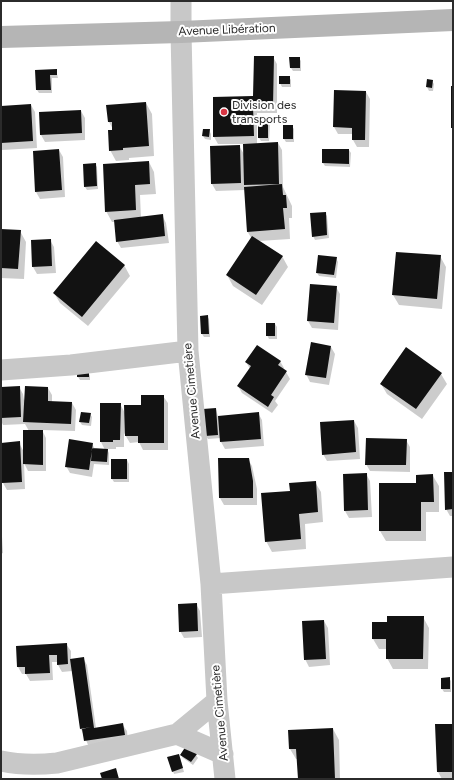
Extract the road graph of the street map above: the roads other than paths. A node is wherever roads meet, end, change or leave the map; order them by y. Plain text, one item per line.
1 (181, 1) edge
2 (453, 20) edge
3 (181, 32) junction
4 (1, 37) edge
5 (188, 351) junction
6 (1, 370) edge
7 (453, 567) edge
8 (211, 584) junction
9 (217, 701) junction
10 (177, 734) junction
11 (223, 754) junction
12 (1, 762) edge
13 (225, 779) edge

1 - 3 street, Avenue Cimetière
2 - 3 street, Avenue Libération
3 - 4 street, Avenue Libération
3 - 5 street, Avenue Cimetière
5 - 6 street
5 - 8 street, Avenue Cimetière
7 - 8 street
8 - 9 street, Avenue Cimetière
9 - 10 street
9 - 11 street, Avenue Cimetière
10 - 11 street
10 - 12 street
11 - 13 street, Avenue Cimetière

